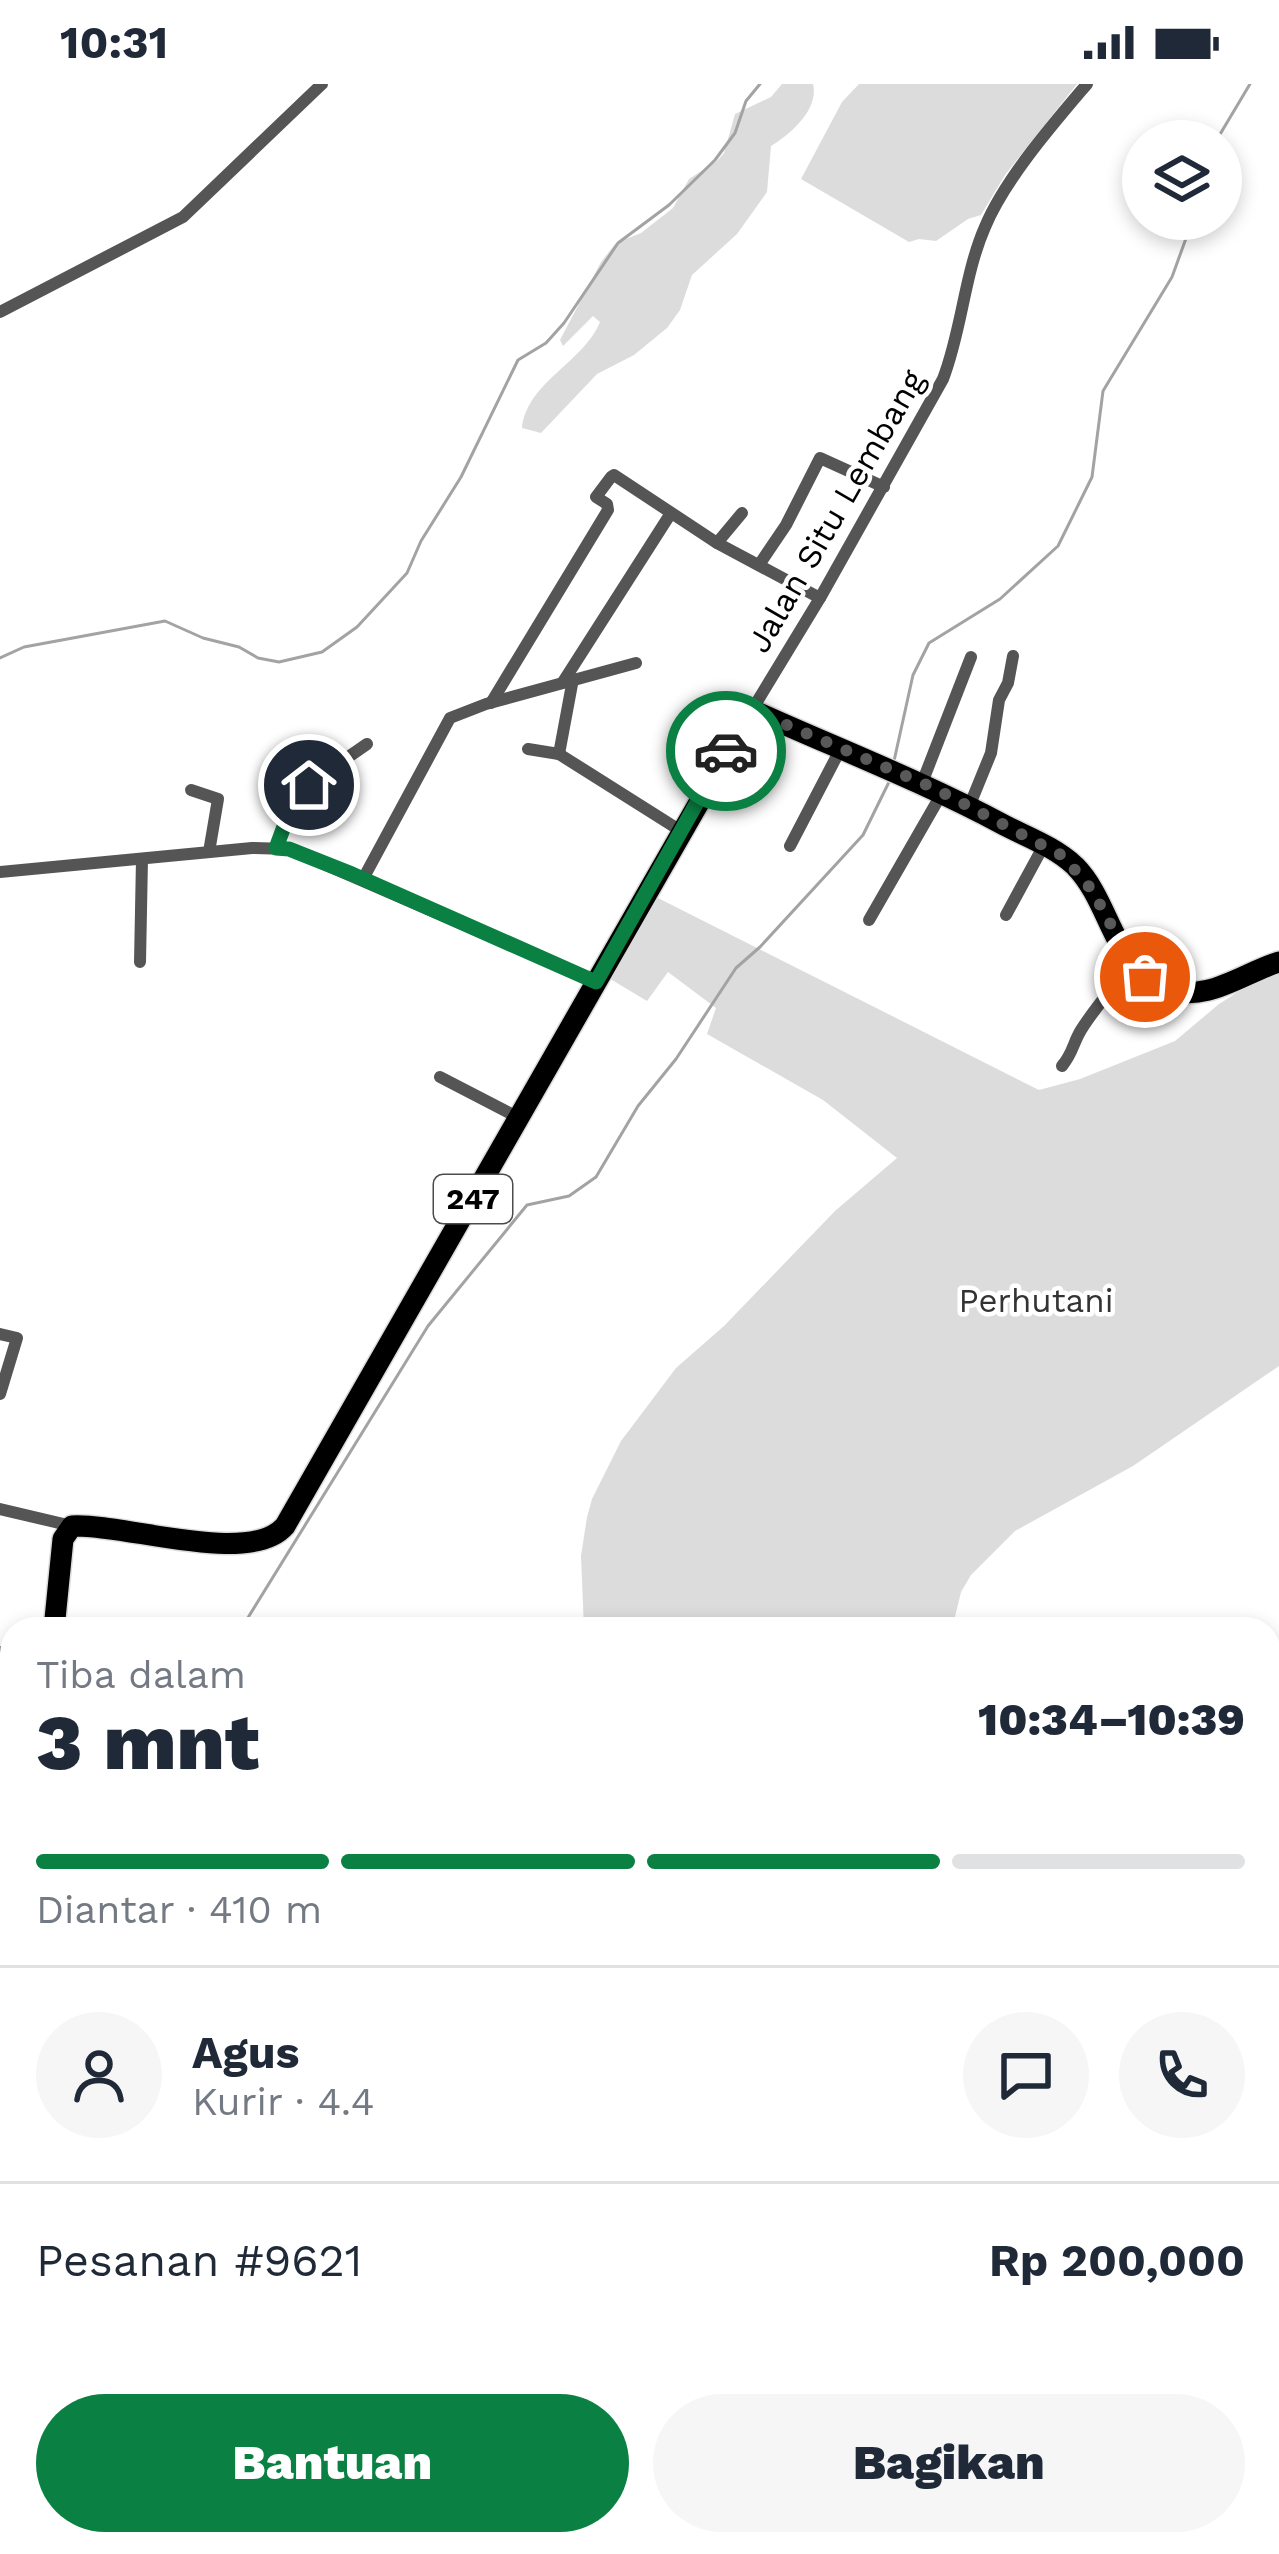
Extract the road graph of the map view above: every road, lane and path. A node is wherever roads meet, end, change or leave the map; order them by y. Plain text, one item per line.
1 (322, 84) edge
2 (1088, 84) edge
3 (0, 312) edge
4 (884, 487) junction
5 (671, 513) junction
6 (742, 513) dead end
7 (717, 543) junction
8 (759, 565) junction
9 (820, 598) junction
10 (1013, 656) dead end
11 (970, 657) dead end
12 (636, 663) dead end
13 (568, 680) junction
14 (491, 703) junction
15 (752, 710) junction
16 (367, 744) dead end
17 (528, 749) dead end
18 (840, 749) junction
19 (559, 754) junction
20 (923, 784) junction
21 (191, 790) dead end
22 (970, 806) junction
23 (681, 831) junction
24 (1044, 845) junction
25 (790, 846) dead end
26 (276, 848) junction
27 (209, 852) junction
28 (142, 859) junction
29 (0, 872) edge
30 (363, 879) junction
31 (1006, 915) dead end
32 (869, 920) dead end
33 (140, 962) dead end
34 (1279, 962) edge
35 (1132, 964) junction
36 (596, 982) junction
37 (1062, 1066) dead end
38 (440, 1077) dead end
39 (519, 1118) junction
40 (0, 1334) edge
41 (0, 1394) edge
42 (0, 1509) edge
43 (72, 1526) junction
44 (55, 1617) edge

1 - 3 street
2 - 4 street, Jalan Situ Lembang
4 - 8 street
4 - 9 street, Jalan Situ Lembang
5 - 7 street
5 - 13 street
5 - 14 street
6 - 7 street
7 - 8 street
8 - 9 street
9 - 15 street, Jalan Situ Lembang
10 - 22 street
11 - 20 street
12 - 13 street
13 - 14 street
13 - 19 street
14 - 30 street
15 - 18 main road
15 - 23 main road, 247
16 - 26 street
17 - 19 street
18 - 20 main road
18 - 25 street
19 - 23 street
20 - 22 main road
20 - 32 street
21 - 27 street
22 - 24 main road
23 - 36 main road, 247
24 - 31 street
24 - 35 main road
26 - 27 street
26 - 30 street
27 - 28 street
28 - 29 street
28 - 33 street
30 - 36 street
34 - 35 main road
35 - 37 street
36 - 39 main road, 247
38 - 39 street
39 - 43 main road, 247
40 - 41 street
42 - 43 street
43 - 44 main road

